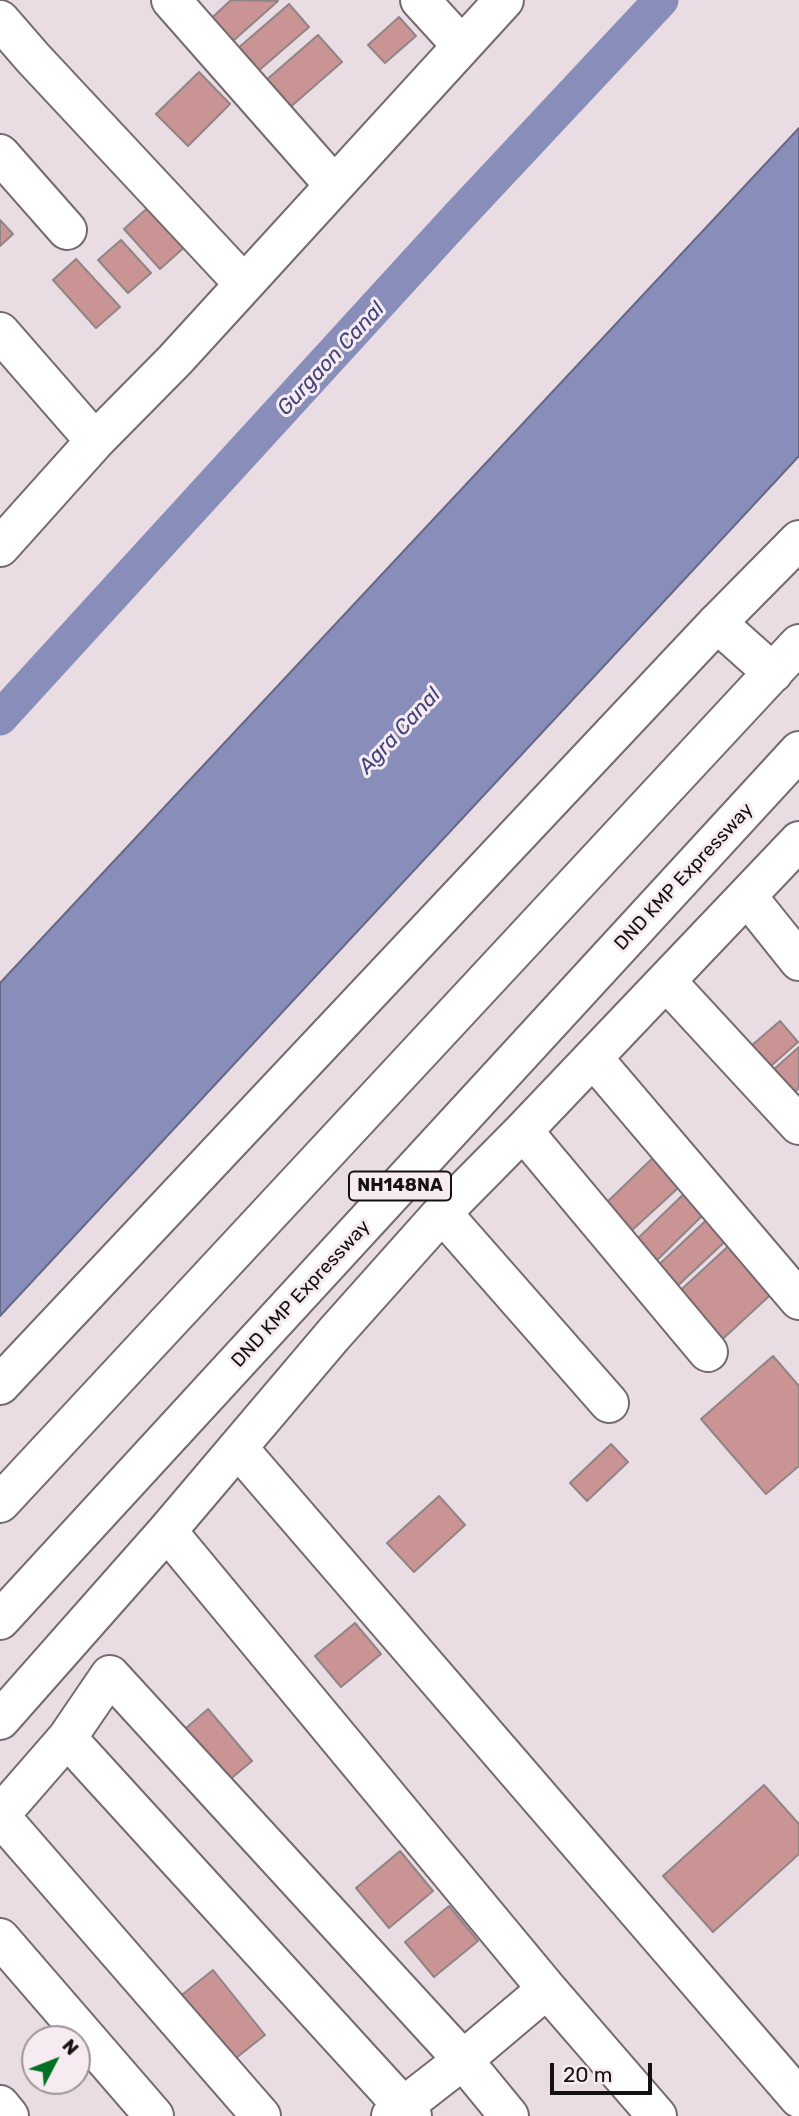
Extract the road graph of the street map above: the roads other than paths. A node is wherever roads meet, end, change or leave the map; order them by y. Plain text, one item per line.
1 (171, 0) edge
2 (420, 0) edge
3 (503, 0) edge
4 (0, 20) edge
5 (462, 46) junction
6 (0, 154) edge
7 (334, 185) junction
8 (67, 230) dead end
9 (244, 284) junction
10 (0, 332) edge
11 (95, 441) junction
12 (3, 536) edge
13 (799, 540) edge
14 (717, 624) junction
15 (799, 645) edge
16 (773, 673) junction
17 (799, 751) edge
18 (799, 841) edge
19 (747, 896) junction
20 (799, 961) edge
21 (666, 981) junction
22 (593, 1058) junction
23 (799, 1125) edge
24 (523, 1131) junction
25 (442, 1213) junction
26 (799, 1300) edge
27 (708, 1352) dead end
28 (0, 1385) edge
29 (609, 1404) dead end
30 (238, 1448) junction
31 (0, 1503) edge
32 (167, 1531) junction
33 (0, 1620) edge
34 (46, 1669) junction
35 (0, 1720) edge
36 (75, 1726) junction
37 (0, 1815) edge
38 (0, 1938) edge
39 (547, 1989) junction
40 (463, 2060) junction
41 (799, 2098) edge
42 (0, 2105) edge
43 (402, 2113) edge
44 (9, 2116) edge
45 (154, 2116) edge
46 (261, 2116) edge
47 (509, 2116) edge
48 (657, 2116) edge

1 - 7 main road
2 - 5 main road
3 - 5 main road
4 - 9 main road
5 - 7 main road
6 - 8 main road
7 - 9 main road
9 - 11 main road
10 - 11 main road
11 - 12 main road
13 - 14 main road
14 - 16 main road
14 - 28 main road
15 - 16 main road
16 - 31 main road
17 - 33 main road, DND KMP Expressway / NH148NA
18 - 19 main road
19 - 20 main road
19 - 21 main road
21 - 22 main road
21 - 23 main road
22 - 24 main road
22 - 26 main road
24 - 25 main road
24 - 27 main road
25 - 29 main road
25 - 30 main road
30 - 32 main road
30 - 41 main road
32 - 34 main road
32 - 39 main road
34 - 35 main road
34 - 36 main road
36 - 37 main road
36 - 40 main road
36 - 43 main road
37 - 46 main road
38 - 45 main road
39 - 40 main road
39 - 48 main road
40 - 43 main road
40 - 47 main road
42 - 44 main road

